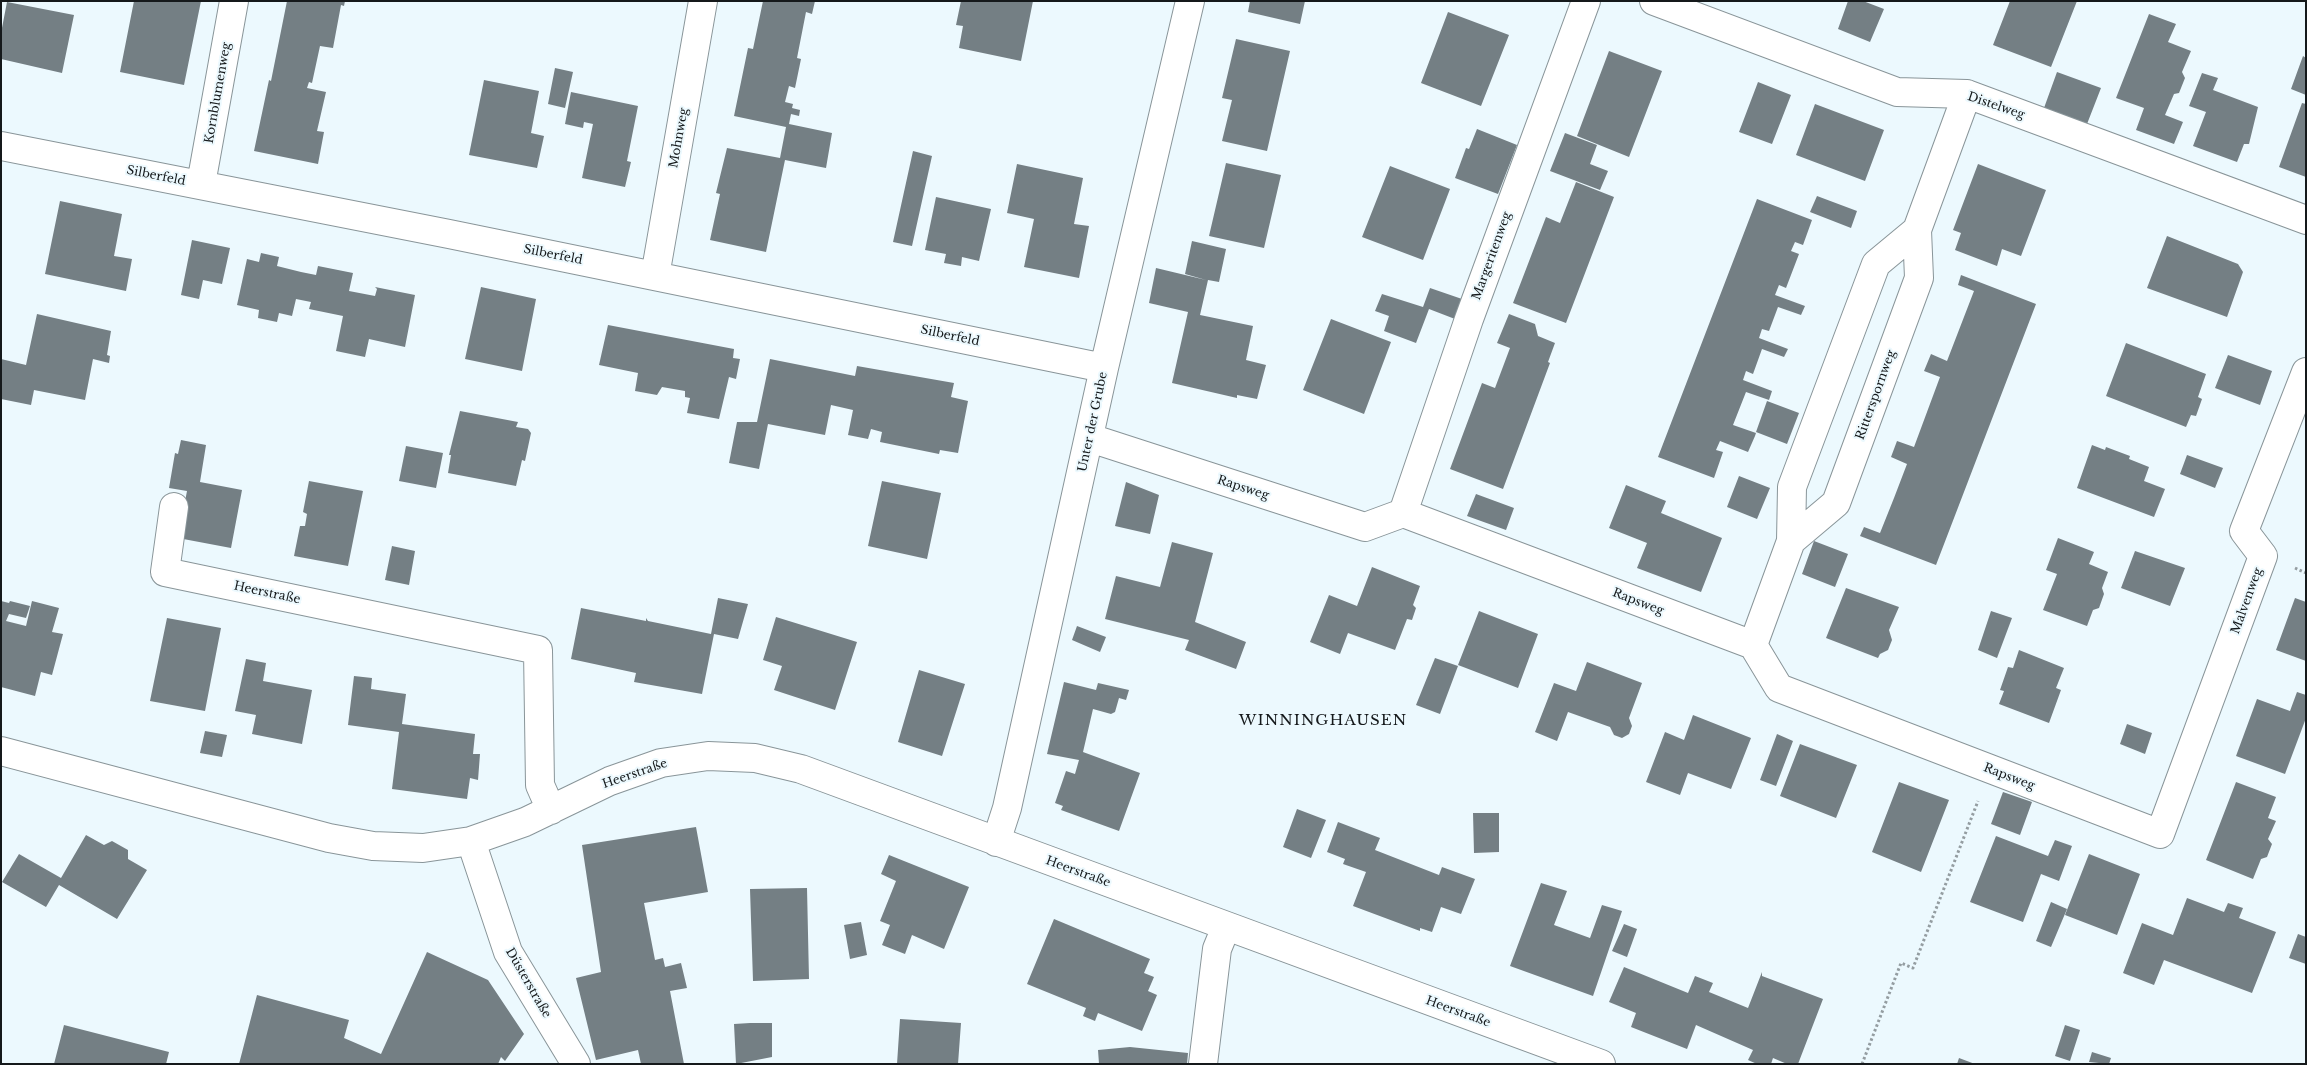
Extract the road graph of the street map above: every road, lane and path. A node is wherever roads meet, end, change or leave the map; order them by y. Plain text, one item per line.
1 (234, 1) edge
2 (703, 1) edge
3 (1190, 1) edge
4 (1586, 1) edge
5 (1654, 1) edge
6 (1966, 94) junction
7 (1, 146) edge
8 (201, 184) junction
9 (2306, 220) edge
10 (1917, 230) junction
11 (656, 276) junction
12 (1104, 368) junction
13 (2306, 372) edge
14 (1090, 438) junction
15 (174, 507) dead end
16 (1403, 513) junction
17 (1792, 541) junction
18 (1753, 645) junction
19 (1, 752) edge
20 (1990, 770) junction
21 (551, 810) junction
22 (2160, 834) joint
23 (471, 841) junction
24 (996, 842) junction
25 (1226, 927) junction
26 (576, 1064) edge
27 (1203, 1064) edge
28 (1601, 1064) edge
29 (1862, 1064) edge

1 - 8 street, Kornblumenweg
2 - 11 street, Mohnweg
3 - 12 street, Unter der Grube
4 - 16 street, Margeritenweg
5 - 6 street, Distelweg
6 - 9 street, Distelweg
6 - 10 street, Ritterspornweg
7 - 8 street, Silberfeld
8 - 11 street, Silberfeld
10 - 17 street, Ritterspornweg
10 - 17 street, Ritterspornweg
11 - 12 street, Silberfeld
12 - 14 street, Unter der Grube
13 - 22 street, Malvenweg
14 - 16 street, Rapsweg
14 - 24 street, Unter der Grube
15 - 21 street, Heerstraße
16 - 18 street, Rapsweg
17 - 18 street, Ritterspornweg
18 - 20 street, Rapsweg
19 - 23 street, Heerstraße
20 - 22 street, Rapsweg
20 - 29 path
21 - 23 street, Heerstraße
21 - 24 street, Heerstraße
23 - 26 street, Düsterstraße
24 - 25 street, Heerstraße
25 - 27 street
25 - 28 street, Heerstraße

